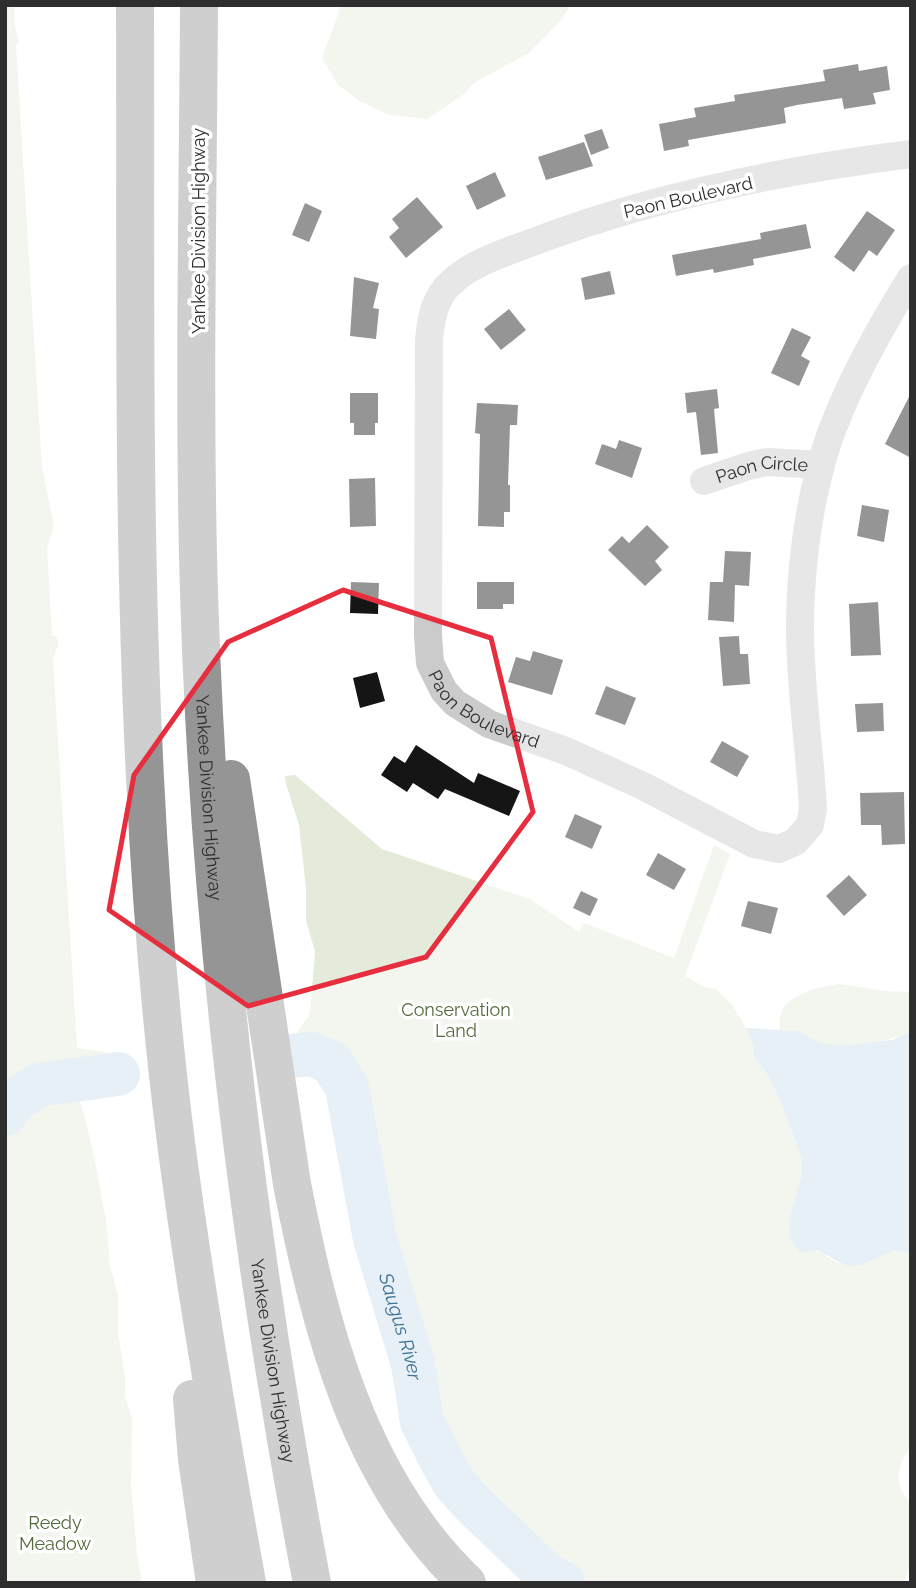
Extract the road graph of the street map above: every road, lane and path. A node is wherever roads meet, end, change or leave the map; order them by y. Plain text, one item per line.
1 (135, 5) edge
2 (199, 5) edge
3 (911, 154) edge
4 (911, 278) edge
5 (820, 466) junction
6 (704, 481) dead end
7 (198, 556) junction
8 (178, 1153) junction
9 (215, 1583) edge
10 (247, 1583) edge
11 (312, 1583) edge
12 (467, 1583) edge

1 - 8 highway
2 - 7 highway, Yankee Division Highway
3 - 5 street, Paon Boulevard
4 - 5 street, Paon Boulevard
5 - 6 street, Paon Circle
7 - 11 highway, Yankee Division Highway
7 - 12 highway
8 - 9 highway
8 - 10 highway

